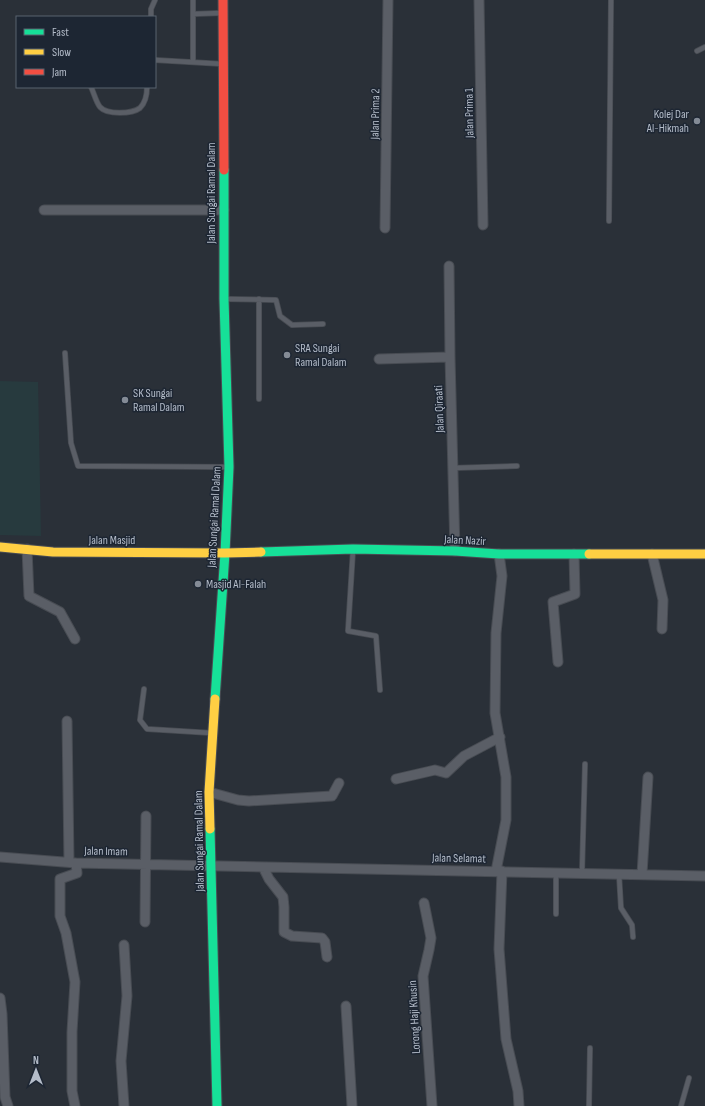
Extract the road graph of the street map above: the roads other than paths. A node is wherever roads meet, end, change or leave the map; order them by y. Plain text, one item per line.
1 (155, 0) edge
2 (193, 0) edge
3 (223, 0) edge
4 (388, 0) edge
5 (479, 0) edge
6 (611, 0) edge
7 (223, 13) junction
8 (193, 14) junction
9 (151, 16) edge
10 (705, 47) edge
11 (697, 50) dead end
12 (156, 60) edge
13 (194, 62) junction
14 (223, 64) junction
15 (91, 88) edge
16 (147, 88) edge
17 (44, 210) dead end
18 (224, 210) junction
19 (609, 221) dead end
20 (483, 225) dead end
21 (385, 228) dead end
22 (449, 266) dead end
23 (224, 299) junction
24 (260, 299) junction
25 (323, 324) dead end
26 (65, 353) dead end
27 (450, 357) junction
28 (379, 358) dead end
29 (260, 399) dead end
30 (517, 466) dead end
31 (229, 467) junction
32 (453, 468) junction
33 (0, 547) edge
34 (27, 549) junction
35 (353, 549) junction
36 (455, 551) junction
37 (225, 553) junction
38 (499, 554) junction
39 (574, 554) junction
40 (652, 554) junction
41 (705, 554) edge
42 (662, 630) dead end
43 (75, 639) dead end
44 (558, 662) dead end
45 (144, 689) dead end
46 (380, 690) dead end
47 (67, 721) dead end
48 (212, 733) junction
49 (500, 738) junction
50 (585, 764) dead end
51 (648, 776) dead end
52 (396, 779) dead end
53 (339, 782) dead end
54 (210, 792) junction
55 (146, 816) dead end
56 (0, 857) edge
57 (73, 862) junction
58 (145, 864) junction
59 (212, 866) junction
60 (263, 867) junction
61 (499, 871) junction
62 (556, 872) junction
63 (582, 873) junction
64 (619, 874) junction
65 (642, 874) junction
66 (705, 876) edge
67 (424, 903) dead end
68 (556, 914) dead end
69 (145, 922) dead end
70 (633, 937) dead end
71 (124, 945) dead end
72 (327, 956) dead end
73 (0, 998) edge
74 (346, 1006) dead end
75 (590, 1048) dead end
76 (689, 1078) dead end
77 (215, 1100) edge
78 (8, 1106) edge
79 (75, 1106) edge
80 (124, 1106) edge
81 (352, 1106) edge
82 (432, 1106) edge
83 (519, 1106) edge
84 (589, 1106) edge
85 (681, 1106) edge

1 - 9 lane
2 - 8 lane
3 - 7 street, Jalan Sungai Ramal Dalam
4 - 21 street, Jalan Prima 2
5 - 20 street, Jalan Prima 1
6 - 19 lane
7 - 8 lane
7 - 14 street, Jalan Sungai Ramal Dalam
8 - 13 lane
10 - 11 lane
12 - 13 lane
13 - 14 lane
14 - 18 street, Jalan Sungai Ramal Dalam
15 - 16 lane
17 - 18 street
18 - 23 street, Jalan Sungai Ramal Dalam
22 - 27 street, Jalan Qiraati
23 - 24 lane
23 - 31 street, Jalan Sungai Ramal Dalam
24 - 25 lane
24 - 29 lane
26 - 31 lane
27 - 28 street
27 - 32 street, Jalan Qiraati
30 - 32 lane
31 - 37 street, Jalan Sungai Ramal Dalam
32 - 36 street, Jalan Qiraati
33 - 34 street, Jalan Masjid
34 - 37 street, Jalan Masjid
34 - 43 street
35 - 36 street, Jalan Nazir
35 - 37 street, Jalan Nazir
35 - 46 lane
36 - 38 street, Jalan Nazir
37 - 48 street, Jalan Sungai Ramal Dalam
38 - 39 street, Jalan Nazir
38 - 49 street
39 - 40 street, Jalan Nazir
39 - 44 street
40 - 41 street, Jalan Nazir
40 - 42 street
45 - 48 lane
47 - 57 street
48 - 54 street, Jalan Sungai Ramal Dalam
49 - 52 street
49 - 61 street
50 - 63 lane
51 - 65 street
53 - 54 street
54 - 59 street, Jalan Sungai Ramal Dalam
55 - 58 street
56 - 57 street, Jalan Imam
57 - 58 street, Jalan Imam
57 - 79 street
58 - 59 street, Jalan Imam
58 - 69 street
59 - 60 street, Jalan Selamat
59 - 77 street, Jalan Sungai Ramal Dalam
60 - 61 street, Jalan Selamat
60 - 72 street
61 - 62 street, Jalan Selamat
61 - 83 street
62 - 63 street, Jalan Selamat
62 - 68 lane
63 - 64 street, Jalan Selamat
64 - 65 street, Jalan Selamat
64 - 70 lane
65 - 66 street, Jalan Selamat
67 - 82 street, Lorong Haji Khusin
71 - 80 street
73 - 78 street
74 - 81 street
75 - 84 lane
76 - 85 lane

